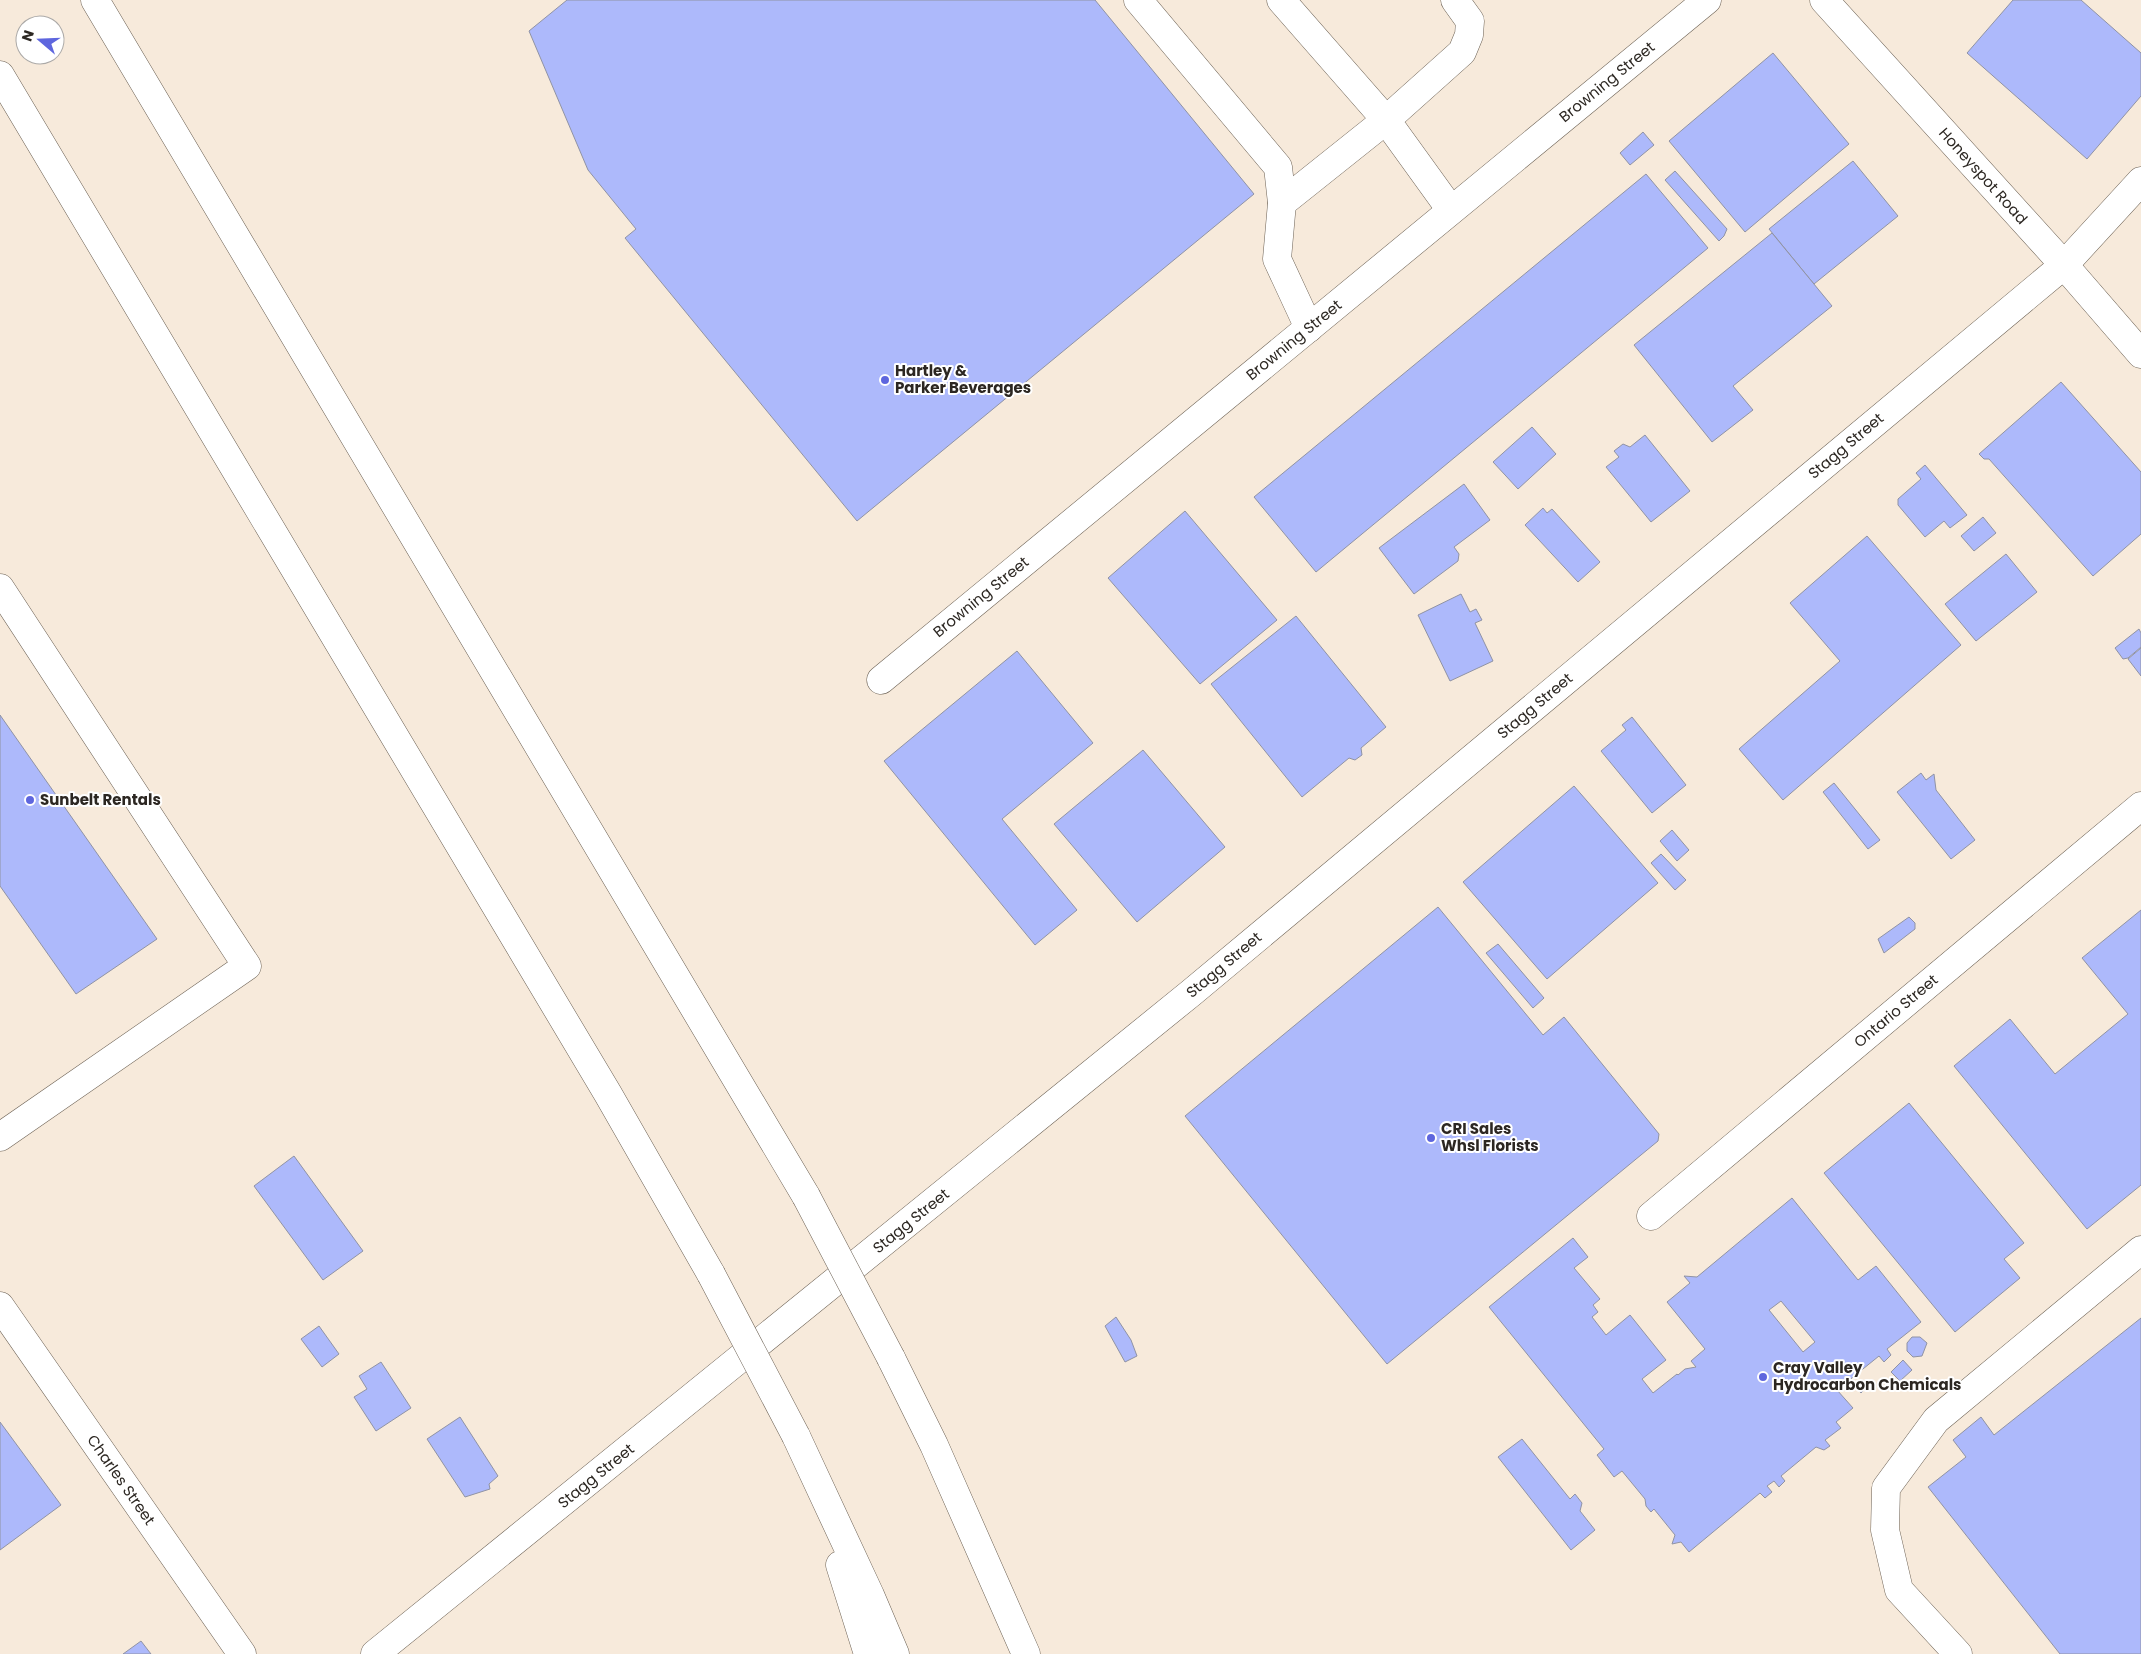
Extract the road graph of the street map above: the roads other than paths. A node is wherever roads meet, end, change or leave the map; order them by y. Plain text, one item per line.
1 (95, 0) edge
2 (1138, 0) edge
3 (1281, 0) edge
4 (1454, 0) edge
5 (1707, 0) edge
6 (1824, 0) edge
7 (0, 75) edge
8 (1386, 120) junction
9 (2141, 182) edge
10 (1282, 203) junction
11 (1451, 210) junction
12 (2064, 264) junction
13 (1309, 328) junction
14 (2141, 354) edge
15 (0, 588) edge
16 (881, 680) dead end
17 (2141, 806) edge
18 (0, 1137) edge
19 (1651, 1216) dead end
20 (2141, 1250) edge
21 (0, 1306) edge
22 (808, 1461) junction
23 (242, 1654) edge
24 (375, 1654) edge
25 (868, 1654) edge
26 (895, 1654) edge
27 (1026, 1654) edge
28 (1958, 1654) edge

1 - 27 main road, bridge
2 - 10 main road
3 - 8 main road
4 - 8 main road
5 - 11 main road, Browning Street
6 - 12 main road, Honeyspot Road
7 - 22 main road, bridge
8 - 10 main road
8 - 11 main road
9 - 12 main road, Stagg Street
10 - 13 main road
11 - 13 main road, Browning Street
12 - 14 main road, Honeyspot Road
12 - 24 main road, Stagg Street
13 - 16 main road, Browning Street
15 - 18 main road
17 - 19 main road, Ontario Street
20 - 28 main road
21 - 23 main road, Charles Street
22 - 25 main road
22 - 26 main road

